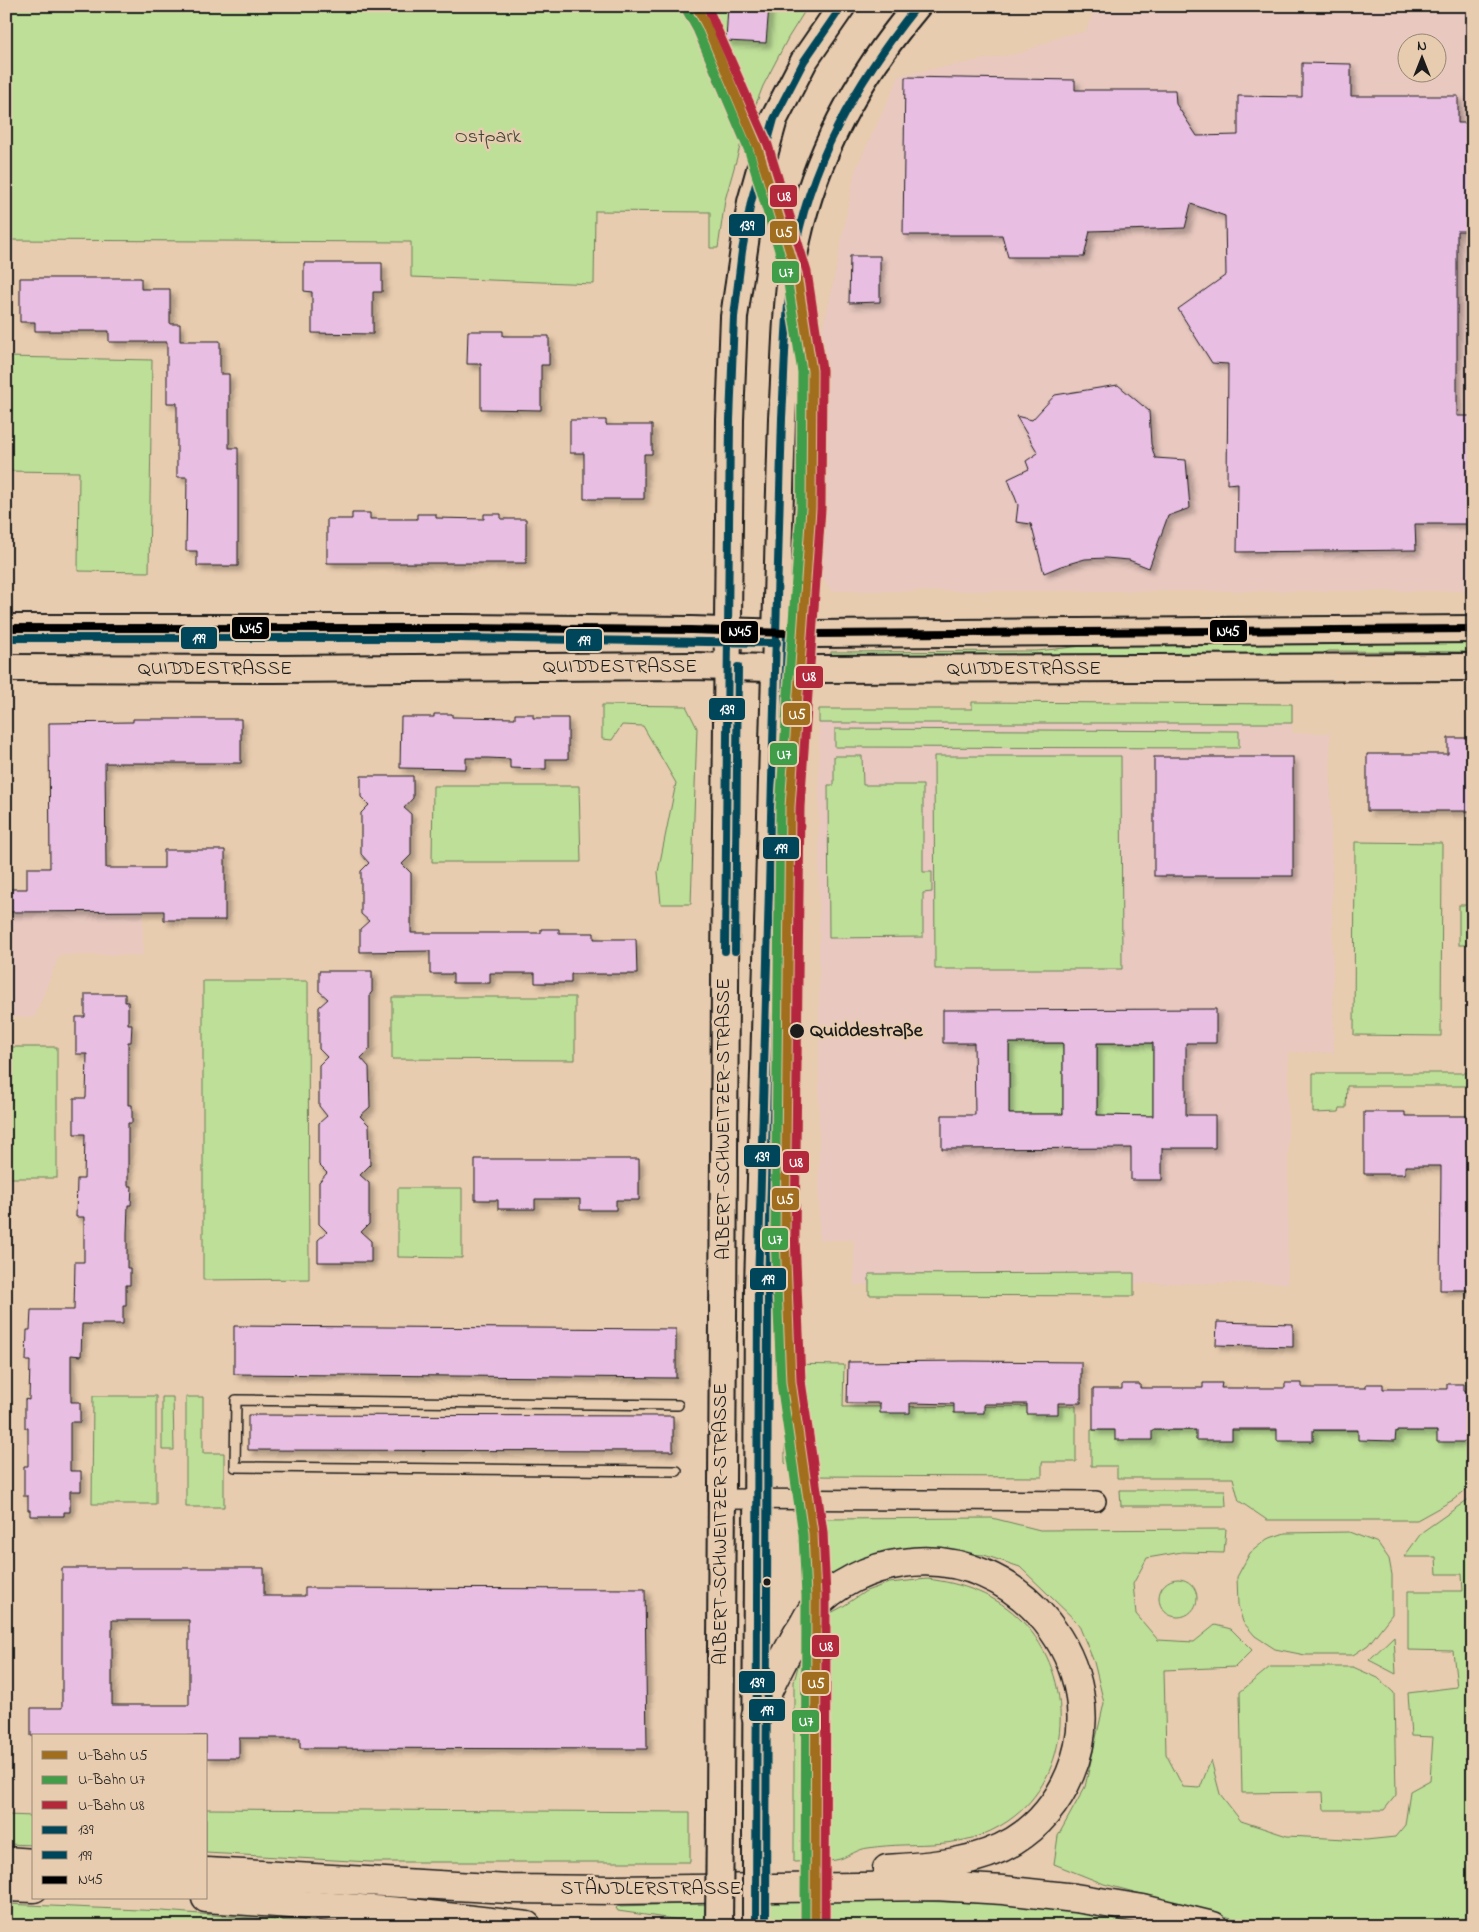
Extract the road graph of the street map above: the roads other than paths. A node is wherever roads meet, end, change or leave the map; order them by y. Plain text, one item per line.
1 (842, 6) edge
2 (917, 6) edge
3 (6, 628) edge
4 (1473, 628) edge
5 (729, 631) junction
6 (777, 633) junction
7 (728, 667) junction
8 (1473, 667) edge
9 (6, 668) edge
10 (776, 668) junction
11 (678, 1405) dead end
12 (677, 1471) dead end
13 (721, 1499) junction
14 (757, 1500) junction
15 (1096, 1501) dead end
16 (756, 1716) junction
17 (6, 1861) edge
18 (32, 1862) edge
19 (208, 1872) edge
20 (6, 1887) edge
21 (802, 1887) junction
22 (32, 1888) edge
23 (208, 1898) edge
24 (720, 1899) junction
25 (756, 1914) edge
26 (527, 1926) edge
27 (719, 1926) edge
28 (1213, 1926) edge

1 - 5 main road, ALBERT-SCHWEITZER-STRASSE
2 - 6 main road, ALBERT-SCHWEITZER-STRASSE
3 - 5 main road, QUIDDESTRASSE
4 - 6 main road, QUIDDESTRASSE
5 - 6 main road, QUIDDESTRASSE
5 - 7 main road, ALBERT-SCHWEITZER-STRASSE
6 - 10 main road, ALBERT-SCHWEITZER-STRASSE
7 - 9 main road, QUIDDESTRASSE
7 - 10 main road, QUIDDESTRASSE
7 - 13 main road, ALBERT-SCHWEITZER-STRASSE
8 - 10 main road, QUIDDESTRASSE
10 - 14 main road, ALBERT-SCHWEITZER-STRASSE
11 - 12 lane
13 - 14 street
13 - 24 main road, ALBERT-SCHWEITZER-STRASSE, bridge
14 - 15 street
14 - 16 main road, ALBERT-SCHWEITZER-STRASSE
16 - 21 highway
16 - 25 main road, ALBERT-SCHWEITZER-STRASSE, bridge
17 - 18 highway
19 - 21 highway, STÄNDLERSTRASSE
20 - 22 highway
21 - 28 highway, STÄNDLERSTRASSE
23 - 26 highway
24 - 25 main road
24 - 27 main road, ALBERT-SCHWEITZER-STRASSE, bridge

